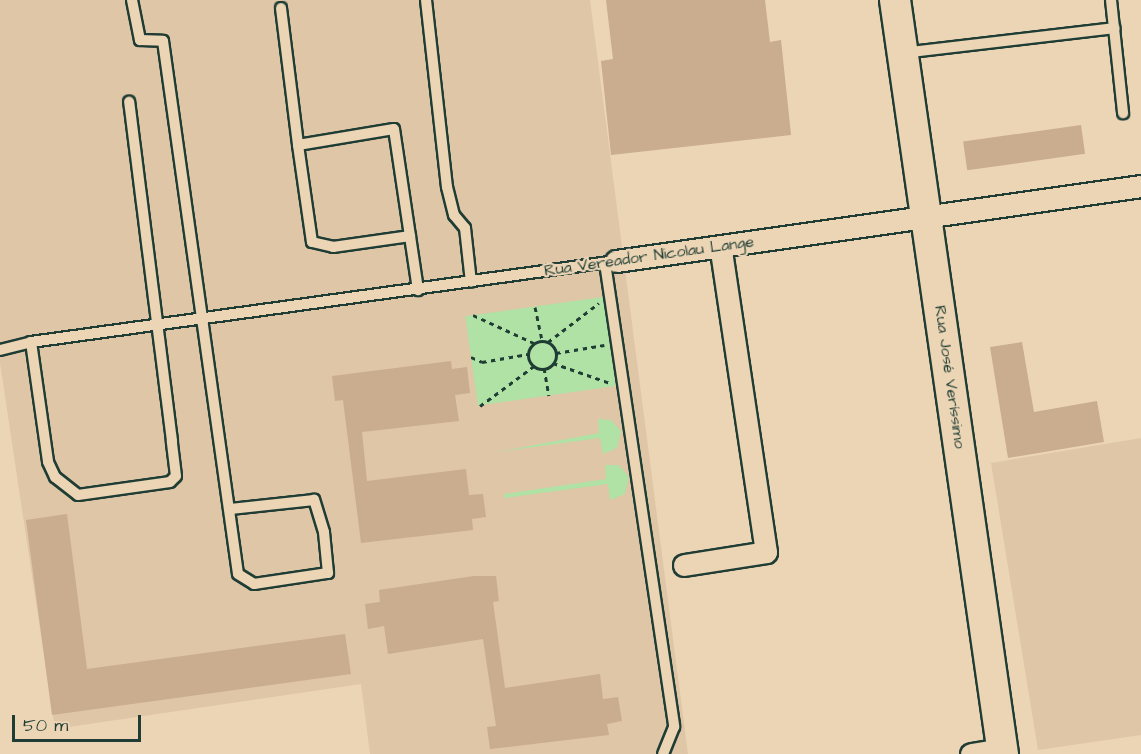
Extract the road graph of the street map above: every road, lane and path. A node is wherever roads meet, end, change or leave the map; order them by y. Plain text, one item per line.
1 (132, 0) edge
2 (426, 0) edge
3 (895, 0) edge
4 (1111, 0) edge
5 (281, 8) dead end
6 (1115, 28) junction
7 (903, 53) junction
8 (129, 102) dead end
9 (1123, 113) dead end
10 (298, 145) junction
11 (1141, 186) edge
12 (927, 216) junction
13 (411, 236) junction
14 (720, 246) junction
15 (611, 262) junction
16 (471, 282) junction
17 (418, 290) junction
18 (603, 299) dead end
19 (535, 307) dead end
20 (473, 315) dead end
21 (199, 320) junction
22 (157, 324) junction
23 (542, 341) junction
24 (31, 342) junction
25 (548, 342) junction
26 (534, 343) junction
27 (610, 344) dead end
28 (0, 350) edge
29 (556, 353) junction
30 (528, 354) junction
31 (471, 357) dead end
32 (553, 363) junction
33 (534, 366) junction
34 (544, 368) junction
35 (615, 384) dead end
36 (549, 396) dead end
37 (480, 406) dead end
38 (230, 509) junction
39 (684, 565) dead end
40 (1003, 752) edge
41 (663, 754) edge
42 (971, 754) edge

1 - 21 lane
2 - 16 lane
3 - 7 street, Rua José Veríssimo
4 - 6 lane
5 - 10 lane
6 - 7 lane
6 - 9 lane
7 - 12 street, Rua José Veríssimo
8 - 22 lane
10 - 13 lane
10 - 13 lane
11 - 12 street, Rua Vereador Nicolau Lange
12 - 14 street, Rua Vereador Nicolau Lange
12 - 40 street, Rua José Veríssimo
13 - 17 lane
14 - 15 street, Rua Vereador Nicolau Lange
14 - 39 street
15 - 16 lane, Rua Vereador Nicolau Lange
15 - 41 lane
16 - 17 lane, Rua Vereador Nicolau Lange
17 - 21 lane, Rua Vereador Nicolau Lange
18 - 25 path
19 - 23 path
20 - 26 path
21 - 22 lane, Rua Vereador Nicolau Lange
21 - 38 lane
22 - 24 lane, Rua Vereador Nicolau Lange
22 - 24 lane
23 - 25 path
23 - 26 path
24 - 28 lane, Rua Vereador Nicolau Lange
25 - 29 path
26 - 30 path
27 - 29 path
29 - 32 path
30 - 31 path
30 - 33 path
32 - 34 path
32 - 35 path
33 - 34 path
33 - 37 path
34 - 36 path
38 - 38 lane
40 - 42 street

